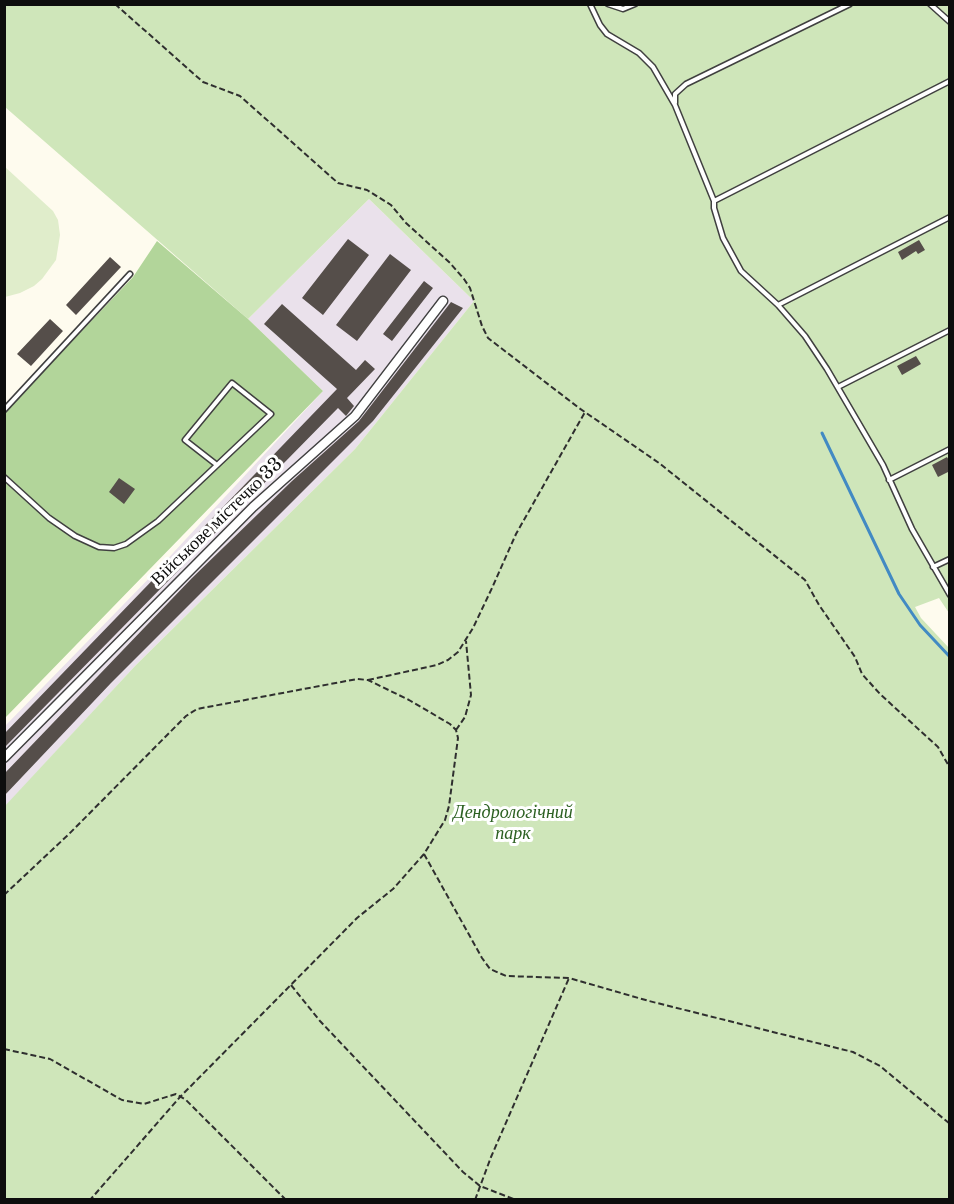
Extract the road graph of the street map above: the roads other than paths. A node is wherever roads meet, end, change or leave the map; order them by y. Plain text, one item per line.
1 (590, 4) edge
2 (608, 4) edge
3 (635, 4) edge
4 (850, 4) edge
5 (930, 4) edge
6 (950, 21) edge
7 (950, 81) edge
8 (675, 105) junction
9 (714, 201) junction
10 (950, 217) edge
11 (130, 274) dead end
12 (443, 301) dead end
13 (778, 304) junction
14 (950, 330) edge
15 (838, 387) junction
16 (4, 410) edge
17 (950, 449) edge
18 (217, 465) junction
19 (4, 477) edge
20 (889, 480) junction
21 (950, 559) edge
22 (933, 567) junction
23 (950, 596) edge
24 (4, 758) edge

1 - 8 lane
2 - 3 lane
4 - 8 lane
5 - 6 lane
7 - 9 lane
8 - 9 lane
9 - 13 lane
10 - 13 lane
11 - 16 lane
12 - 24 street, Військове містечко 33
13 - 15 lane
14 - 15 lane
15 - 20 lane
17 - 20 lane
18 - 18 lane
18 - 19 lane
20 - 22 lane
21 - 22 lane
22 - 23 lane

